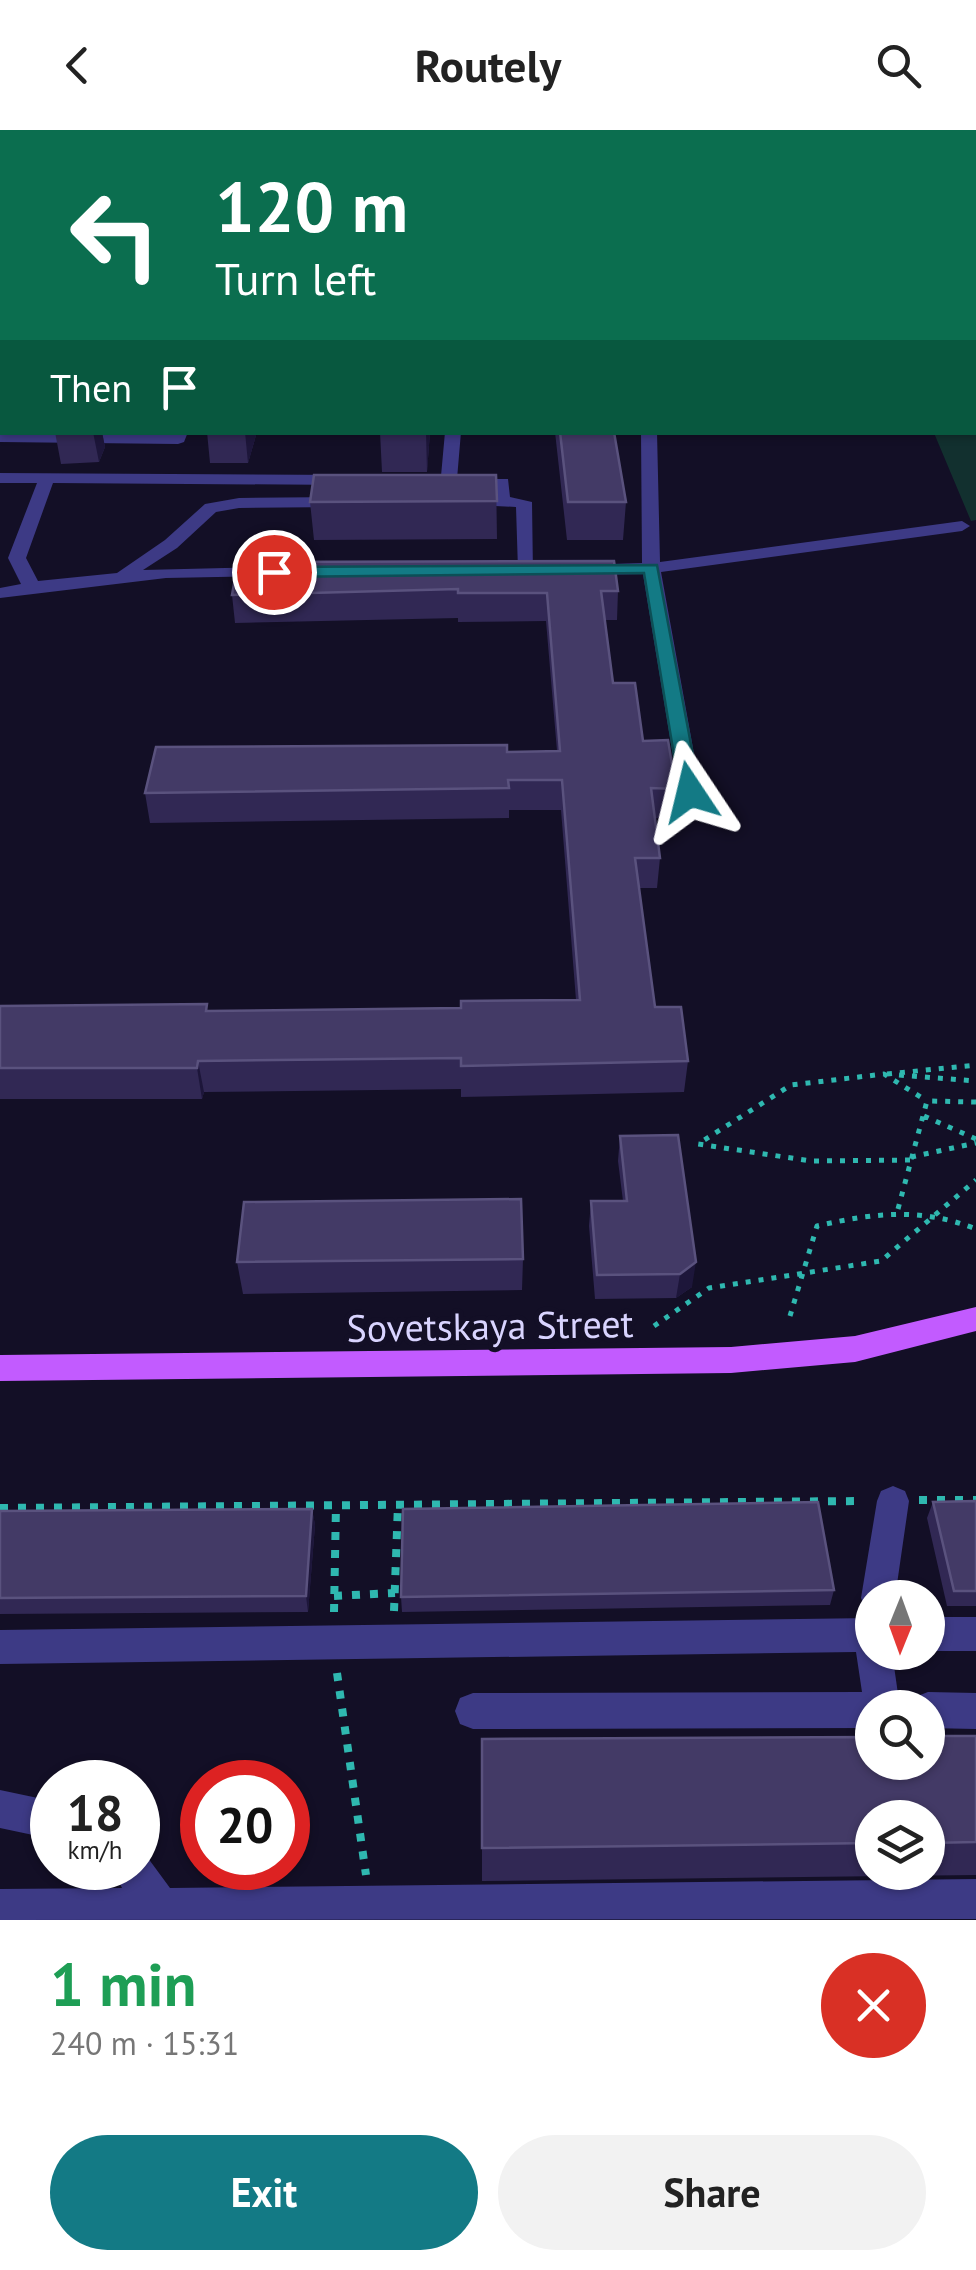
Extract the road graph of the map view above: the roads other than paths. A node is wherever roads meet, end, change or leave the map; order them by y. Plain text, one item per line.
1 (120, 435) edge
2 (179, 435) edge
3 (453, 435) edge
4 (649, 435) edge
5 (0, 438) edge
6 (0, 478) edge
7 (47, 478) junction
8 (372, 481) edge
9 (411, 481) edge
10 (449, 481) junction
11 (351, 502) edge
12 (962, 526) dead end
13 (651, 568) junction
14 (299, 572) edge
15 (122, 576) junction
16 (32, 587) junction
17 (0, 594) edge
18 (690, 792) dead end
19 (976, 1319) edge
20 (0, 1368) edge
21 (893, 1500) road end
22 (881, 1580) edge
23 (945, 1634) edge
24 (976, 1634) edge
25 (855, 1635) edge
26 (0, 1647) edge
27 (855, 1710) edge
28 (945, 1710) edge
29 (976, 1710) edge
30 (472, 1711) dead end
31 (0, 1810) edge
32 (30, 1816) edge
33 (144, 1890) edge
34 (976, 1900) edge
35 (0, 1909) edge
36 (159, 1914) edge

1 - 2 street
1 - 5 street
3 - 10 street
4 - 13 street
6 - 7 street
7 - 8 street
7 - 16 street
9 - 10 street
10 - 13 street
11 - 15 street
12 - 13 street
13 - 18 street
14 - 15 street
15 - 16 street
16 - 17 street
19 - 20 main road, Sovetskaya Street
21 - 22 street
23 - 24 street
25 - 26 street
27 - 30 street
28 - 29 street
31 - 32 street
33 - 36 street
34 - 36 street
35 - 36 street

